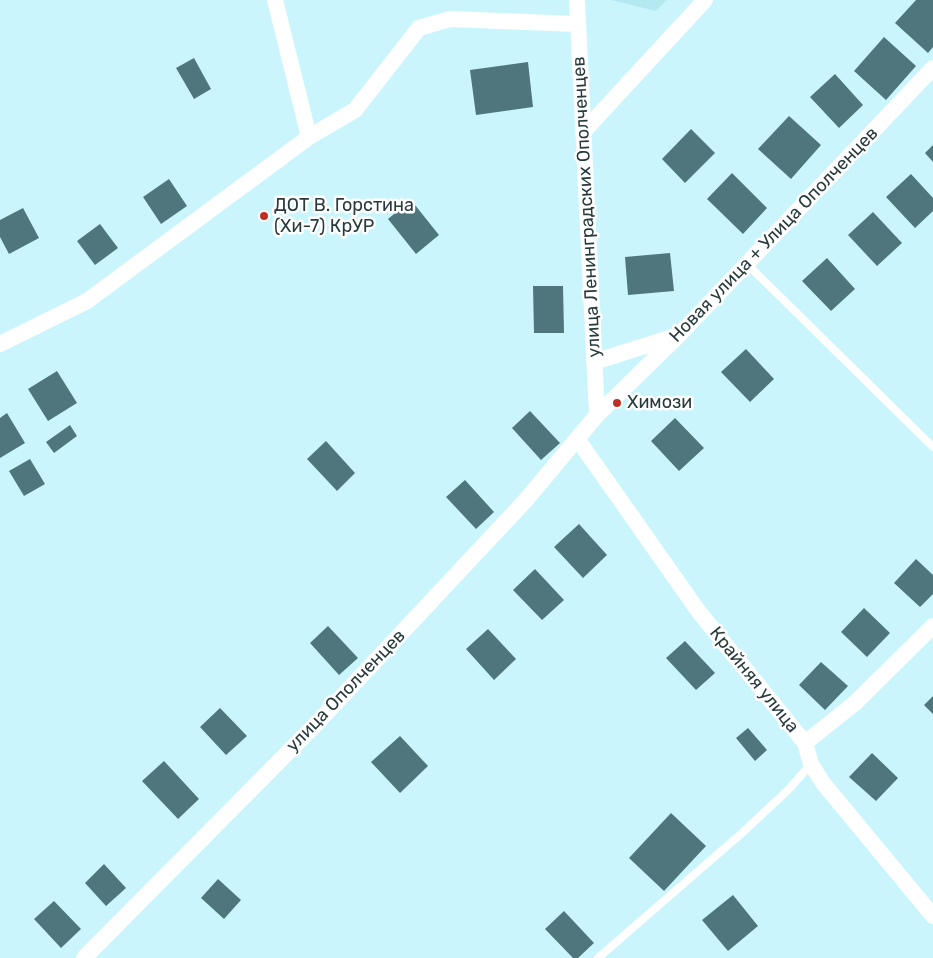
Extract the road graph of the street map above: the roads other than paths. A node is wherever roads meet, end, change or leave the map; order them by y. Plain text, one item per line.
1 (275, 0) edge
2 (577, 0) edge
3 (705, 0) edge
4 (577, 24) junction
5 (933, 68) edge
6 (583, 132) junction
7 (309, 137) junction
8 (746, 263) junction
9 (679, 335) junction
10 (0, 344) edge
11 (594, 362) junction
12 (597, 415) junction
13 (578, 440) junction
14 (933, 447) edge
15 (933, 626) edge
16 (806, 743) junction
17 (811, 764) junction
18 (933, 916) edge
19 (84, 958) edge
20 (598, 958) edge

1 - 7 street
2 - 4 street, улица Ленинградских Ополченцев
3 - 6 street
4 - 6 street, улица Ленинградских Ополченцев
4 - 7 street
5 - 8 street, Новая улица + Улица Ополченцев
6 - 11 street, улица Ленинградских Ополченцев
7 - 10 street
8 - 9 street, Новая улица + Улица Ополченцев
8 - 14 lane
9 - 11 street
9 - 12 street, Новая улица + Улица Ополченцев
11 - 12 street, улица Ленинградских Ополченцев
12 - 13 street, улица Ополченцев
13 - 16 street, Крайняя улица
13 - 19 street, улица Ополченцев
15 - 16 street
16 - 17 street, Крайняя улица
17 - 18 street, Крайняя улица
17 - 20 lane

